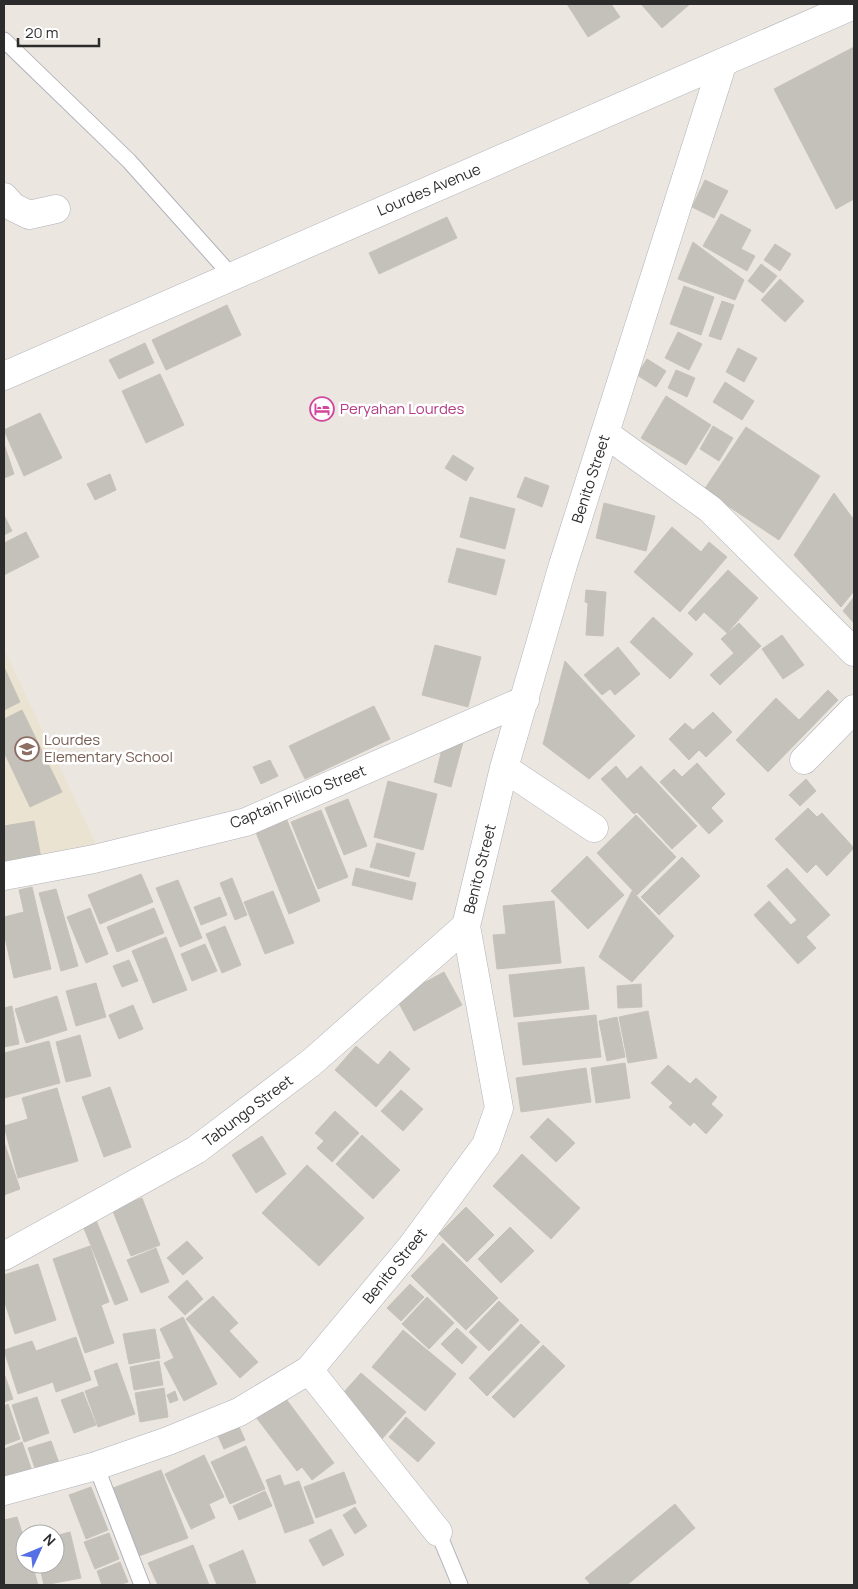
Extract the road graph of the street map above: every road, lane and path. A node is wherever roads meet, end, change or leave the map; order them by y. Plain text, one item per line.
1 (854, 5) edge
2 (4, 40) edge
3 (722, 64) junction
4 (4, 197) edge
5 (56, 209) dead end
6 (231, 275) junction
7 (4, 376) edge
8 (606, 434) junction
9 (854, 652) edge
10 (524, 700) junction
11 (854, 709) edge
12 (804, 760) dead end
13 (504, 768) junction
14 (594, 828) dead end
15 (4, 876) edge
16 (466, 926) junction
17 (4, 1256) edge
18 (309, 1370) junction
19 (96, 1466) junction
20 (4, 1491) edge
21 (438, 1532) joint
22 (142, 1585) edge
23 (460, 1585) edge

1 - 3 street, Lourdes Avenue
2 - 6 lane
3 - 6 street, Lourdes Avenue
3 - 8 street, Benito Street
4 - 5 street
6 - 7 street, Lourdes Avenue
8 - 9 street
8 - 10 street, Benito Street
10 - 13 street, Benito Street
10 - 15 street, Captain Pilicio Street
11 - 12 street
13 - 14 street
13 - 16 street, Benito Street
16 - 17 street, Tabungo Street
16 - 18 street, Benito Street
18 - 19 street, Benito Street
18 - 21 street
19 - 20 street, Benito Street
19 - 22 lane
21 - 23 lane

